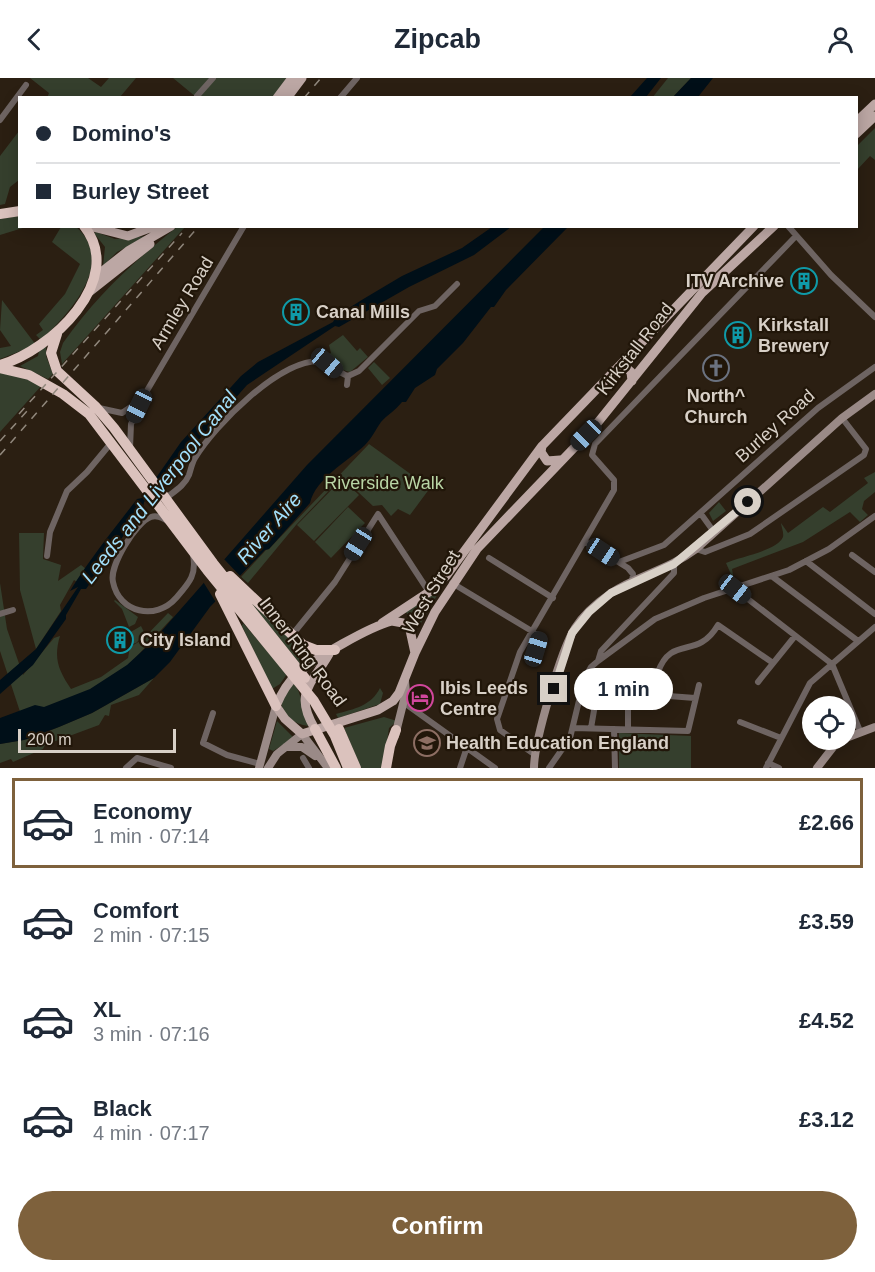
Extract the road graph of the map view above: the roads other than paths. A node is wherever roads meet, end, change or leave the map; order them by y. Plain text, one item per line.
1 (213, 78) edge
2 (292, 78) edge
3 (302, 78) edge
4 (357, 78) edge
5 (26, 86) dead end
6 (18, 96) edge
7 (18, 96) edge
8 (197, 96) dead end
9 (278, 96) edge
10 (288, 96) edge
11 (342, 96) edge
12 (875, 104) edge
13 (875, 116) edge
14 (0, 120) edge
15 (858, 120) edge
16 (858, 132) edge
17 (18, 211) edge
18 (0, 214) edge
19 (85, 228) edge
20 (97, 228) edge
21 (243, 228) edge
22 (772, 228) edge
23 (790, 228) edge
24 (751, 229) edge
25 (157, 231) edge
26 (796, 236) junction
27 (757, 241) junction
28 (95, 277) junction
29 (457, 284) dead end
30 (87, 293) junction
31 (875, 317) edge
32 (57, 334) junction
33 (0, 366) edge
34 (875, 367) edge
35 (613, 371) junction
36 (348, 376) junction
37 (632, 381) junction
38 (347, 385) dead end
39 (145, 394) junction
40 (875, 394) edge
41 (96, 407) junction
42 (122, 413) junction
43 (842, 418) junction
44 (133, 419) junction
45 (112, 442) junction
46 (542, 446) junction
47 (130, 451) junction
48 (560, 460) junction
49 (145, 479) junction
50 (160, 496) junction
51 (701, 514) junction
52 (875, 516) edge
53 (171, 523) junction
54 (714, 532) junction
55 (586, 542) junction
56 (477, 549) joint
57 (696, 549) junction
58 (193, 551) junction
59 (852, 555) dead end
60 (47, 556) dead end
61 (489, 558) dead end
62 (806, 561) junction
63 (619, 562) junction
64 (674, 564) junction
65 (210, 566) junction
66 (875, 572) edge
67 (773, 577) junction
68 (452, 583) junction
69 (632, 583) junction
70 (735, 589) junction
71 (429, 592) junction
72 (233, 594) junction
73 (553, 597) junction
74 (14, 610) dead end
75 (0, 614) edge
76 (875, 614) edge
77 (382, 623) junction
78 (875, 627) edge
79 (532, 632) junction
80 (292, 635) junction
81 (795, 636) junction
82 (858, 641) junction
83 (689, 648) junction
84 (536, 649) dead end
85 (332, 652) junction
86 (415, 652) junction
87 (691, 657) dead end
88 (598, 661) junction
89 (773, 663) junction
90 (832, 664) junction
91 (658, 673) dead end
92 (405, 681) junction
93 (758, 682) dead end
94 (699, 685) dead end
95 (695, 698) junction
96 (403, 702) junction
97 (276, 706) junction
98 (623, 707) dead end
99 (213, 713) dead end
100 (740, 722) dead end
101 (875, 727) edge
102 (573, 728) junction
103 (591, 728) junction
104 (315, 729) junction
105 (614, 729) junction
106 (628, 729) junction
107 (396, 730) junction
108 (860, 731) junction
109 (856, 733) edge
110 (302, 734) junction
111 (338, 735) junction
112 (781, 738) junction
113 (466, 747) junction
114 (283, 748) junction
115 (147, 750) dead end
116 (831, 750) edge
117 (534, 754) junction
118 (303, 758) dead end
119 (145, 759) junction
120 (767, 766) edge
121 (262, 767) edge
122 (126, 768) edge
123 (171, 768) edge
124 (309, 768) edge
125 (326, 768) edge
126 (336, 768) edge
127 (348, 768) edge
128 (356, 768) edge
129 (386, 768) edge
130 (392, 768) edge
131 (460, 768) edge
132 (495, 768) edge
133 (534, 768) edge
134 (549, 768) edge
135 (615, 768) edge
136 (779, 768) edge
137 (817, 768) edge

1 - 8 street
2 - 9 main road
3 - 10 main road
4 - 11 street
5 - 6 street
7 - 14 street
12 - 15 main road
13 - 16 main road
17 - 18 highway
19 - 28 highway
20 - 25 main road
21 - 39 street, Armley Road
22 - 27 main road, Kirkstall Road
23 - 26 street
24 - 27 main road
24 - 35 main road, Kirkstall Road
25 - 28 main road
25 - 30 main road
26 - 31 street
26 - 55 street
27 - 37 main road, Kirkstall Road
28 - 30 highway
29 - 36 street
30 - 32 highway
32 - 33 highway
32 - 41 highway
33 - 45 highway
34 - 51 street, Burley Road
35 - 37 main road
35 - 46 main road, Kirkstall Road
36 - 38 street
36 - 50 street
37 - 48 main road, Kirkstall Road
39 - 42 street, Armley Road
39 - 44 street, Armley Road
40 - 43 street
41 - 42 street
41 - 47 highway
42 - 44 street
43 - 54 street
43 - 57 street
44 - 47 street, Armley Road
45 - 49 highway
45 - 60 street
46 - 48 main road
46 - 71 main road, Kirkstall Road
47 - 49 highway
48 - 56 main road, Kirkstall Road
49 - 50 highway
50 - 53 highway
50 - 65 highway
51 - 54 street
51 - 63 street, Burley Road
52 - 62 street
53 - 58 highway
53 - 58 street
54 - 57 street
55 - 63 street
55 - 73 street
56 - 68 main road, West Street
57 - 64 street
58 - 65 highway
59 - 66 street
61 - 73 street
62 - 67 street
62 - 76 street
63 - 69 street
64 - 69 street
64 - 88 street
65 - 72 highway
65 - 72 highway
67 - 70 street
67 - 82 street
68 - 79 street
68 - 86 main road, West Street
69 - 117 street
70 - 81 street
70 - 88 street
71 - 77 main road, Kirkstall Road
71 - 80 street
72 - 80 highway
72 - 97 highway
72 - 111 highway, Inner Ring Road
73 - 79 street
74 - 75 street
77 - 85 main road, Kirkstall Road
77 - 86 main road
78 - 82 street
79 - 84 street
79 - 117 street
80 - 85 highway
81 - 89 street
81 - 90 street
82 - 90 street
83 - 87 street
83 - 89 street
83 - 91 street
85 - 97 main road, Kirkstall Road
85 - 104 main road
86 - 92 main road, West Street
88 - 102 street
89 - 93 street
90 - 108 street
90 - 112 street
92 - 96 street
92 - 104 main road, West Street
94 - 95 street
95 - 103 street
95 - 106 street
96 - 107 street
96 - 113 street
97 - 110 main road
97 - 121 street
98 - 106 street
99 - 121 street
100 - 112 street
101 - 108 street
102 - 103 street
102 - 134 street
103 - 105 street
104 - 110 main road, West Street
104 - 126 highway
105 - 106 street
105 - 135 street
107 - 129 highway
107 - 130 street
108 - 109 street
110 - 114 street
110 - 125 street
111 - 127 highway, Inner Ring Road
111 - 128 highway, Inner Ring Road
112 - 120 street
113 - 131 street
113 - 132 street
114 - 121 street
114 - 125 street
115 - 119 street
116 - 137 street
117 - 133 street
118 - 124 street
119 - 122 street
119 - 123 street
120 - 136 street

